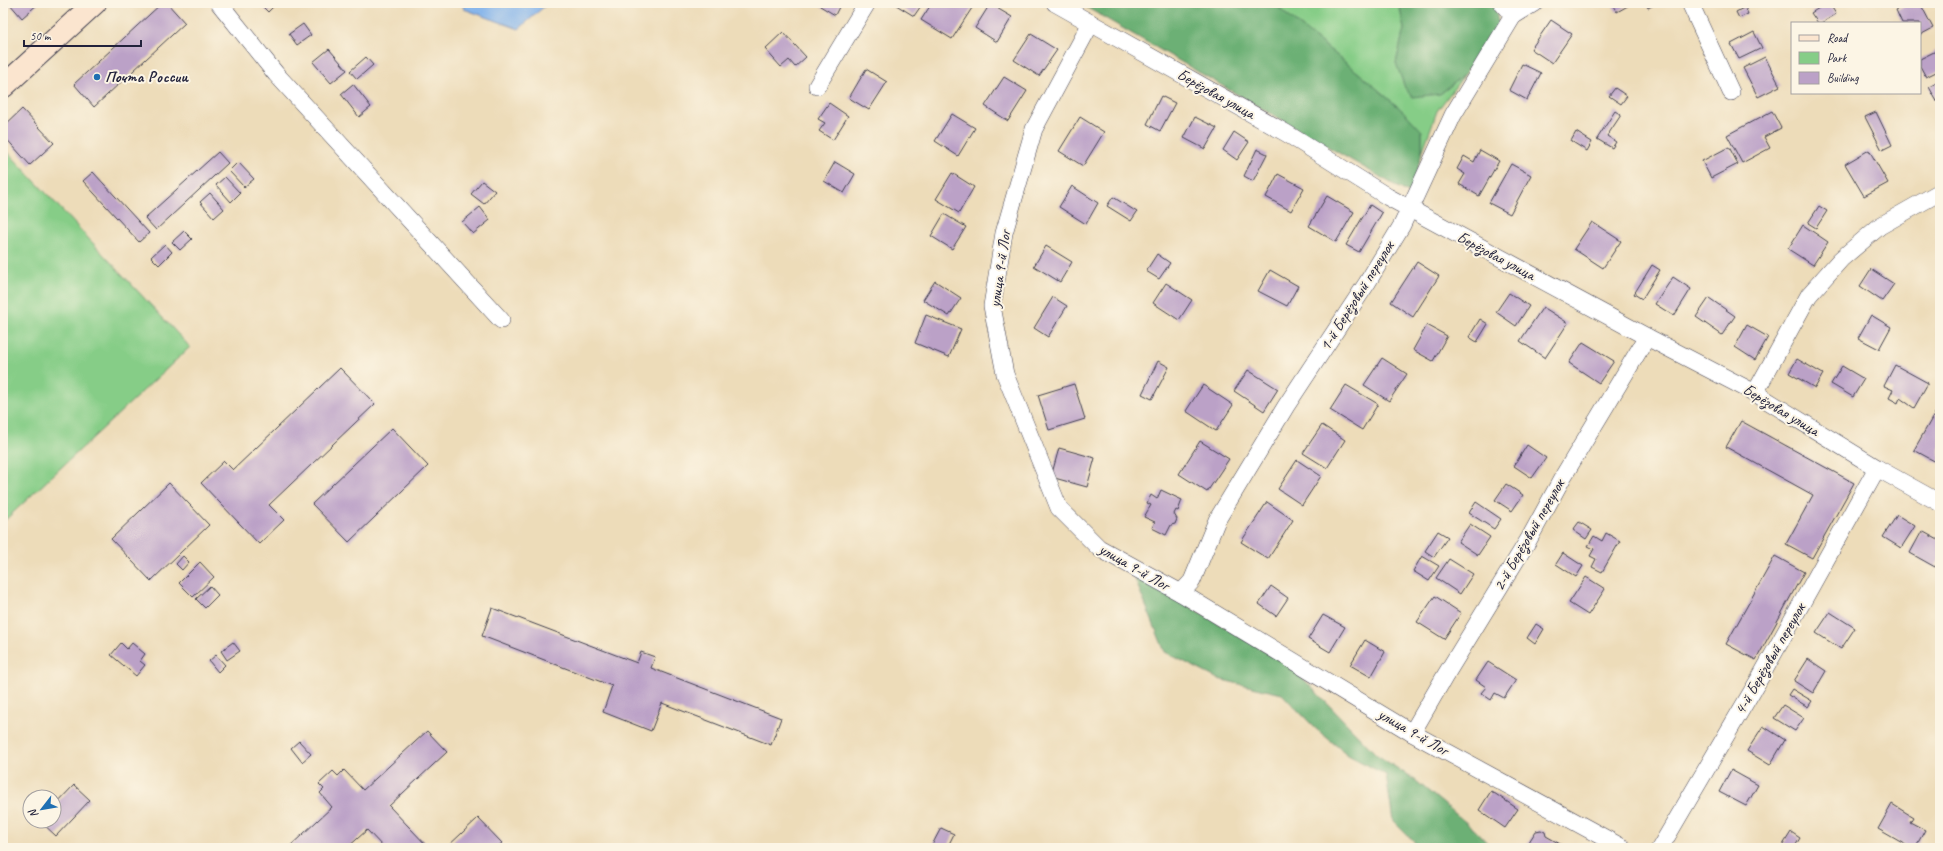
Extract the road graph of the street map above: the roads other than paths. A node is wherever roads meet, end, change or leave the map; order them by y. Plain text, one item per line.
1 (95, 3) edge
2 (219, 3) edge
3 (867, 3) edge
4 (1055, 3) edge
5 (1502, 3) edge
6 (1534, 3) edge
7 (1690, 3) edge
8 (1513, 16) junction
9 (1091, 23) junction
10 (816, 86) dead end
11 (3, 87) edge
12 (1731, 92) dead end
13 (1940, 192) edge
14 (1409, 209) junction
15 (501, 320) dead end
16 (1647, 337) junction
17 (1755, 393) junction
18 (1877, 468) junction
19 (1940, 502) edge
20 (1182, 593) junction
21 (1412, 733) junction
22 (1624, 848) edge
23 (1660, 848) edge

1 - 11 main road
2 - 15 street
3 - 10 street
4 - 9 street, Берёзовая улица
5 - 8 street
6 - 8 street, 1-й Берёзовый переулок
7 - 12 street
8 - 14 street, 1-й Берёзовый переулок
9 - 14 street, Берёзовая улица
9 - 20 street, улица 9-й Лог
13 - 17 street
14 - 16 street, Берёзовая улица
14 - 20 street, 1-й Берёзовый переулок
16 - 17 street, Берёзовая улица
16 - 21 street, 2-й Берёзовый переулок
17 - 18 street, Берёзовая улица
18 - 19 street, Берёзовая улица
18 - 23 street, 4-й Берёзовый переулок
20 - 21 street, улица 9-й Лог
21 - 22 street, улица 9-й Лог

